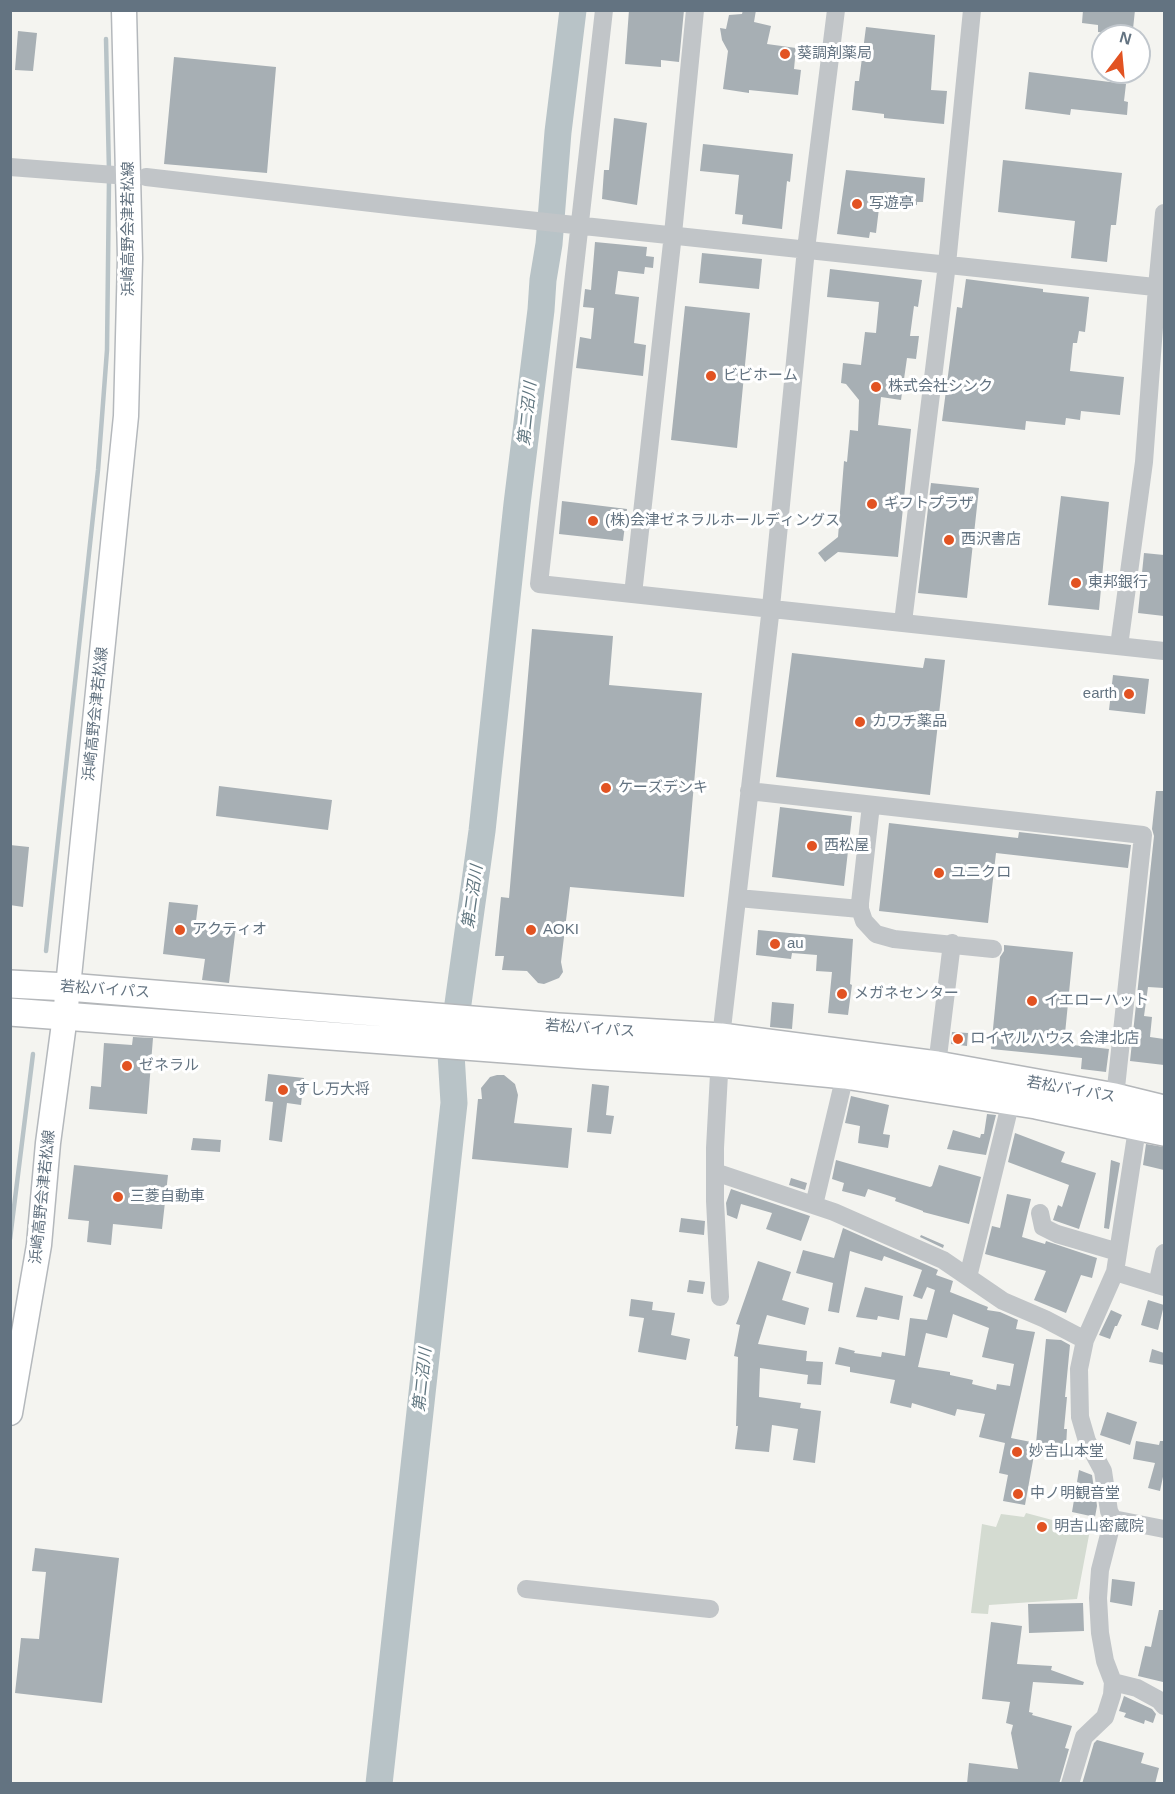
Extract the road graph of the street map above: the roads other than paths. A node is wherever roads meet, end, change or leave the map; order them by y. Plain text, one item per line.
1 (124, 10) edge
2 (604, 10) edge
3 (695, 10) edge
4 (836, 10) edge
5 (972, 10) edge
6 (10, 167) edge
7 (123, 175) junction
8 (1164, 213) edge
9 (581, 225) junction
10 (673, 234) junction
11 (806, 249) junction
12 (947, 264) junction
13 (1161, 287) edge
14 (633, 594) junction
15 (771, 608) junction
16 (903, 622) junction
17 (1119, 646) junction
18 (1164, 651) edge
19 (749, 791) junction
20 (871, 805) junction
21 (738, 898) junction
22 (860, 909) junction
23 (952, 944) junction
24 (993, 949) dead end
25 (10, 984) edge
26 (68, 987) junction
27 (10, 1012) edge
28 (65, 1016) junction
29 (721, 1037) junction
30 (720, 1063) junction
31 (937, 1065) junction
32 (845, 1075) junction
33 (1115, 1097) junction
34 (1011, 1101) junction
35 (1148, 1113) edge
36 (1164, 1132) edge
37 (715, 1172) junction
38 (814, 1205) junction
39 (1040, 1213) dead end
40 (1118, 1252) junction
41 (1164, 1253) edge
42 (1115, 1272) junction
43 (968, 1277) junction
44 (1161, 1286) edge
45 (720, 1297) dead end
46 (1085, 1340) junction
47 (10, 1413) edge
48 (1113, 1519) junction
49 (1164, 1529) edge
50 (526, 1589) dead end
51 (711, 1609) dead end
52 (1113, 1682) junction
53 (1164, 1706) edge
54 (1070, 1784) edge

1 - 7 main road, 浜崎高野会津若松線
2 - 9 street
3 - 10 street
4 - 11 street
5 - 12 street
6 - 7 street
7 - 9 street
7 - 26 main road, 浜崎高野会津若松線
8 - 13 street
9 - 10 street
9 - 14 street
10 - 11 street
10 - 14 street
11 - 12 street
11 - 15 street
12 - 13 street
12 - 16 street
13 - 17 street
14 - 15 street
15 - 16 street
15 - 19 street
16 - 17 street
17 - 18 street
19 - 20 street
19 - 21 street
20 - 22 street
20 - 33 street
21 - 22 street
21 - 29 street
22 - 23 street
23 - 24 street
23 - 31 street
25 - 26 highway, 若松バイパス
26 - 28 main road, 浜崎高野会津若松線
26 - 29 highway, 若松バイパス
27 - 28 highway, 若松バイパス
28 - 30 highway, 若松バイパス
28 - 47 main road, 浜崎高野会津若松線
29 - 30 street
29 - 31 highway, 若松バイパス
30 - 32 highway, 若松バイパス
30 - 37 street
31 - 33 highway, 若松バイパス
32 - 34 highway, 若松バイパス
32 - 38 street
33 - 35 highway, 若松バイパス
34 - 35 highway, 若松バイパス
34 - 43 street
35 - 36 highway, 若松バイパス
35 - 40 street
37 - 38 street
37 - 45 street
38 - 43 street
39 - 40 street
40 - 42 street
41 - 44 street
42 - 44 street
42 - 46 street
43 - 46 street
46 - 48 street
48 - 49 street
48 - 52 street
50 - 51 street
52 - 53 street
52 - 54 street

